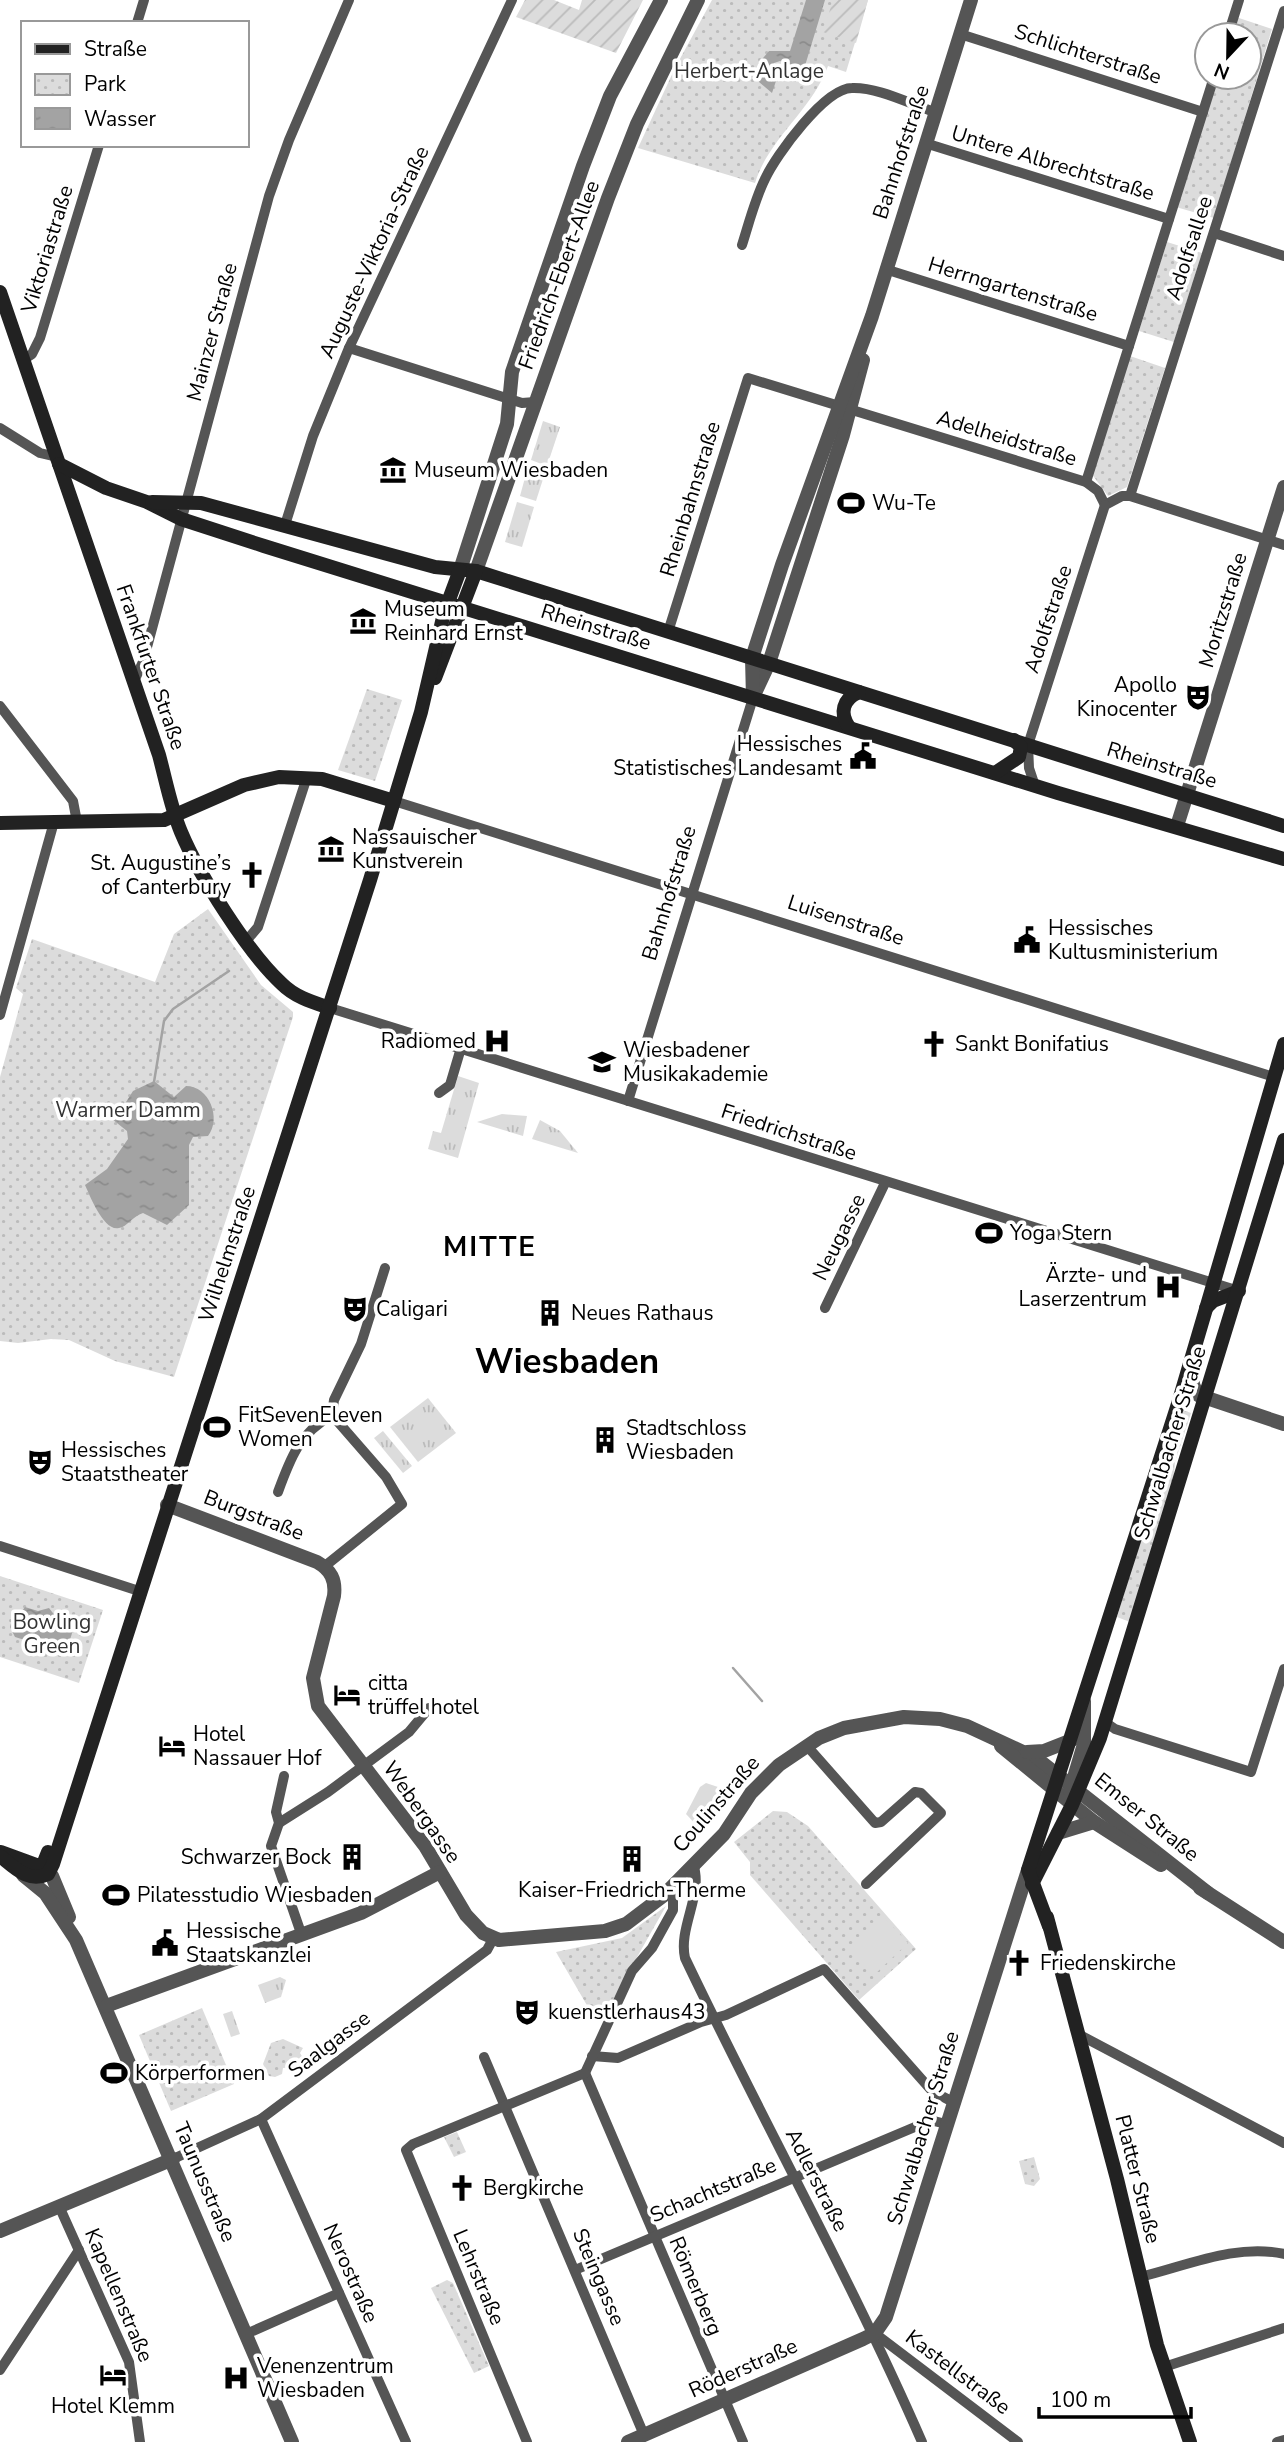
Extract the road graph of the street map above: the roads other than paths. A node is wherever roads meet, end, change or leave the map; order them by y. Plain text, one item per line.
1 (144, 0) edge
2 (349, 0) edge
3 (512, 0) edge
4 (661, 0) edge
5 (698, 0) edge
6 (971, 0) edge
7 (1239, 0) edge
8 (1284, 11) edge
9 (138, 21) edge
10 (1232, 21) edge
11 (960, 34) junction
12 (1210, 91) edge
13 (935, 112) junction
14 (1203, 112) junction
15 (925, 143) junction
16 (98, 147) edge
17 (1169, 219) junction
18 (1214, 233) junction
19 (742, 245) dead end
20 (1284, 256) edge
21 (886, 269) junction
22 (0, 292) edge
23 (1129, 346) junction
24 (349, 348) junction
25 (23, 360) junction
26 (748, 379) joint
27 (509, 399) junction
28 (536, 402) junction
29 (844, 409) junction
30 (0, 428) edge
31 (58, 461) junction
32 (1086, 482) junction
33 (66, 485) junction
34 (1284, 487) edge
35 (106, 488) junction
36 (1130, 496) junction
37 (186, 501) junction
38 (147, 502) junction
39 (1105, 505) junction
40 (181, 519) junction
41 (285, 525) junction
42 (329, 538) junction
43 (1267, 540) junction
44 (1284, 545) edge
45 (321, 563) junction
46 (460, 570) junction
47 (476, 571) junction
48 (447, 603) junction
49 (463, 607) junction
50 (668, 632) junction
51 (752, 658) junction
52 (769, 663) junction
53 (134, 681) junction
54 (859, 692) junction
55 (753, 698) junction
56 (0, 706) edge
57 (421, 712) junction
58 (849, 727) junction
59 (1021, 743) junction
60 (995, 773) junction
61 (307, 777) junction
62 (1035, 786) junction
63 (1187, 795) junction
64 (394, 801) junction
65 (176, 817) junction
66 (77, 821) junction
67 (0, 822) edge
68 (54, 822) junction
69 (1177, 826) junction
70 (1284, 826) edge
71 (1284, 859) edge
72 (691, 895) junction
73 (247, 940) junction
74 (330, 1007) junction
75 (0, 1015) edge
76 (1284, 1045) edge
77 (461, 1048) junction
78 (1279, 1078) edge
79 (439, 1093) dead end
80 (628, 1101) junction
81 (1284, 1140) edge
82 (885, 1182) junction
83 (385, 1268) dead end
84 (1213, 1282) junction
85 (1239, 1291) junction
86 (825, 1308) dead end
87 (1206, 1308) junction
88 (1192, 1355) junction
89 (1206, 1400) junction
90 (332, 1415) junction
91 (1284, 1424) edge
92 (278, 1492) dead end
93 (167, 1505) junction
94 (0, 1546) edge
95 (325, 1566) junction
96 (139, 1591) junction
97 (1141, 1608) junction
98 (1107, 1624) junction
99 (1284, 1669) edge
100 (1084, 1700) junction
101 (429, 1708) dead end
102 (1105, 1722) junction
103 (980, 1731) junction
104 (1072, 1740) junction
105 (807, 1746) junction
106 (1026, 1752) junction
107 (363, 1766) junction
108 (284, 1776) dead end
109 (1070, 1782) junction
110 (1054, 1789) junction
111 (1072, 1805) junction
112 (1094, 1822) junction
113 (279, 1823) junction
114 (1058, 1833) junction
115 (0, 1854) edge
116 (693, 1864) junction
117 (45, 1872) junction
118 (440, 1872) junction
119 (23, 1875) junction
120 (1032, 1877) junction
121 (866, 1884) dead end
122 (668, 1890) junction
123 (1208, 1893) junction
124 (54, 1904) junction
125 (302, 1936) junction
126 (493, 1939) junction
127 (76, 1940) junction
128 (1284, 1942) edge
129 (106, 2006) junction
130 (715, 2018) junction
131 (1078, 2035) junction
132 (592, 2056) junction
133 (484, 2057) dead end
134 (585, 2073) junction
135 (953, 2102) junction
136 (505, 2105) junction
137 (261, 2119) junction
138 (946, 2124) junction
139 (1284, 2143) edge
140 (173, 2159) junction
141 (793, 2177) junction
142 (59, 2206) junction
143 (0, 2231) edge
144 (654, 2236) junction
145 (79, 2250) junction
146 (1284, 2254) edge
147 (575, 2270) junction
148 (1140, 2277) junction
149 (340, 2293) junction
150 (1284, 2328) edge
151 (875, 2333) junction
152 (246, 2334) junction
153 (1164, 2367) junction
154 (0, 2370) edge
155 (724, 2399) junction
156 (644, 2435) junction
157 (1284, 2440) edge
158 (140, 2442) edge
159 (292, 2442) edge
160 (406, 2442) edge
161 (527, 2442) edge
162 (628, 2442) edge
163 (743, 2442) edge
164 (922, 2442) edge
165 (1018, 2442) edge
166 (1190, 2442) edge
167 (1277, 2442) edge

1 - 9 street
2 - 37 street, Mainzer Straße
3 - 24 street, Auguste-Viktoria-Straße
4 - 27 street, Friedrich-Ebert-Allee
5 - 28 street, Friedrich-Ebert-Allee
6 - 11 street, Bahnhofstraße
7 - 10 street
8 - 18 street, Adolfsallee
11 - 13 street, Bahnhofstraße
11 - 14 street, Schlichterstraße
12 - 14 street, Adolfsallee
13 - 15 street, Bahnhofstraße
13 - 19 street
14 - 17 street, Adolfsallee
15 - 17 street, Untere Albrechtstraße
15 - 21 street, Bahnhofstraße
16 - 25 street, Viktoriastraße
17 - 23 street, Adolfsallee
18 - 20 street
18 - 36 street, Adolfsallee
21 - 23 street, Herrngartenstraße
21 - 29 street, Bahnhofstraße
22 - 25 main road, Frankfurter Straße
23 - 32 street, Adolfsallee
24 - 27 street
24 - 41 street, Auguste-Viktoria-Straße
25 - 31 main road, Frankfurter Straße
26 - 29 street, Adelheidstraße
26 - 50 street, Rheinbahnstraße
27 - 28 street
27 - 46 street, Friedrich-Ebert-Allee
28 - 47 street, Friedrich-Ebert-Allee
29 - 32 street, Adelheidstraße
29 - 51 street, Bahnhofstraße
29 - 52 street, Bahnhofstraße
30 - 31 street
31 - 33 main road, Frankfurter Straße
31 - 35 main road
32 - 39 street, Adelheidstraße
33 - 35 main road
33 - 53 main road, Frankfurter Straße
34 - 43 street, Moritzstraße
35 - 38 main road, Rheinstraße
36 - 39 street
36 - 43 street
37 - 38 main road, Rheinstraße
37 - 40 street, Mainzer Straße
37 - 41 main road, Rheinstraße
38 - 40 main road, Rheinstraße
39 - 59 street, Adolfstraße
40 - 45 main road, Rheinstraße
40 - 53 street, Mainzer Straße
41 - 42 main road, Rheinstraße
42 - 45 main road
42 - 46 main road, Rheinstraße
43 - 44 street
43 - 63 street, Moritzstraße
45 - 48 main road, Rheinstraße
46 - 47 main road, Rheinstraße
46 - 48 main road, Wilhelmstraße
47 - 49 main road, Wilhelmstraße
47 - 50 main road, Rheinstraße
48 - 49 main road, Rheinstraße
48 - 57 main road, Wilhelmstraße
49 - 55 main road, Rheinstraße
49 - 57 main road, Wilhelmstraße
50 - 51 main road, Rheinstraße
51 - 52 main road, Rheinstraße
51 - 55 street, Bahnhofstraße
52 - 54 main road, Rheinstraße
52 - 55 street, Bahnhofstraße
53 - 65 main road, Frankfurter Straße
54 - 58 main road
54 - 59 main road, Rheinstraße
55 - 58 main road, Rheinstraße
55 - 72 street, Bahnhofstraße
56 - 66 street
57 - 64 main road, Wilhelmstraße
58 - 60 main road, Rheinstraße
59 - 60 main road
59 - 62 street
59 - 63 main road, Rheinstraße
60 - 62 main road, Rheinstraße
61 - 64 main road
61 - 65 main road
61 - 73 street
62 - 69 main road, Rheinstraße
63 - 69 street, Moritzstraße
63 - 70 main road, Rheinstraße
64 - 72 street, Luisenstraße
64 - 74 main road, Wilhelmstraße
65 - 66 main road
65 - 73 main road, Frankfurter Straße
66 - 68 main road
67 - 68 main road
68 - 75 street
69 - 71 main road, Rheinstraße
72 - 78 street, Luisenstraße
72 - 80 street, Bahnhofstraße
73 - 74 main road, Frankfurter Straße
74 - 77 street, Friedrichstraße
74 - 93 main road, Wilhelmstraße
76 - 78 main road, Schwalbacher Straße
77 - 79 street
77 - 80 street, Friedrichstraße
78 - 84 main road, Schwalbacher Straße
80 - 82 street, Friedrichstraße
81 - 85 main road, Schwalbacher Straße
82 - 84 street, Friedrichstraße
82 - 86 street, Neugasse
83 - 90 street
84 - 85 street, Friedrichstraße
84 - 87 main road, Schwalbacher Straße
85 - 87 main road
85 - 89 main road, Schwalbacher Straße
87 - 88 main road, Schwalbacher Straße
88 - 89 street
88 - 98 main road, Schwalbacher Straße
89 - 91 street
89 - 97 main road, Schwalbacher Straße
90 - 92 street
90 - 95 street
93 - 95 street, Burgstraße
93 - 96 main road, Wilhelmstraße
94 - 96 street
95 - 107 street, Webergasse
96 - 117 main road, Wilhelmstraße
97 - 98 main road
97 - 102 main road, Schwalbacher Straße
98 - 100 main road, Schwalbacher Straße
99 - 102 street
100 - 104 main road, Schwalbacher Straße
100 - 109 street
101 - 107 street
102 - 109 main road, Schwalbacher Straße
103 - 105 street, Coulinstraße
103 - 106 street, Coulinstraße
103 - 110 street, Coulinstraße
104 - 106 street
104 - 109 main road, Schwalbacher Straße
105 - 116 street, Coulinstraße
105 - 121 street
106 - 109 street, Coulinstraße
107 - 113 street
107 - 118 street, Webergasse
108 - 113 street
109 - 110 main road, Schwalbacher Straße
109 - 111 main road, Schwalbacher Straße
109 - 123 street, Emser Straße
110 - 111 street, Coulinstraße
110 - 120 main road, Schwalbacher Straße
111 - 112 street, Emser Straße
111 - 114 main road, Schwalbacher Straße
112 - 114 street
112 - 123 street, Emser Straße
113 - 125 street
114 - 120 main road, Schwalbacher Straße
115 - 117 main road
115 - 119 main road
116 - 122 street, Coulinstraße
116 - 130 street, Adlerstraße
117 - 119 main road
117 - 124 street
117 - 127 street, Taunusstraße
118 - 125 street
118 - 126 street, Webergasse
119 - 124 street
120 - 131 main road, Platter Straße
120 - 135 street, Schwalbacher Straße
122 - 126 street, Coulinstraße
122 - 132 street
123 - 128 street, Emser Straße
124 - 127 street, Taunusstraße
125 - 129 street
126 - 137 street, Saalgasse
127 - 129 street, Taunusstraße
129 - 140 street, Taunusstraße
130 - 132 street
130 - 135 street
130 - 141 street, Adlerstraße
131 - 139 street
131 - 148 main road, Platter Straße
132 - 134 street
133 - 136 street, Steingasse
134 - 136 street
134 - 144 street, Römerberg
135 - 138 street, Schwalbacher Straße
136 - 147 street, Steingasse
136 - 161 street, Lehrstraße
137 - 140 street, Saalgasse
137 - 149 street, Nerostraße
138 - 141 street, Schachtstraße
138 - 151 street, Schwalbacher Straße
140 - 142 street
140 - 152 street, Taunusstraße
141 - 144 street, Schachtstraße
141 - 151 street, Adlerstraße
142 - 143 street
142 - 145 street, Kapellenstraße
144 - 147 street, Schachtstraße
144 - 155 street, Römerberg
145 - 154 street
145 - 158 street, Kapellenstraße
146 - 148 street
147 - 156 street, Steingasse
148 - 153 main road, Platter Straße
149 - 152 street
149 - 160 street, Nerostraße
150 - 153 street
151 - 155 street, Röderstraße
151 - 164 street, Adlerstraße
151 - 165 street, Kastellstraße
152 - 159 street, Taunusstraße
153 - 166 main road, Platter Straße
155 - 156 street, Röderstraße
155 - 163 street, Römerberg
156 - 162 street, Röderstraße
157 - 167 street

